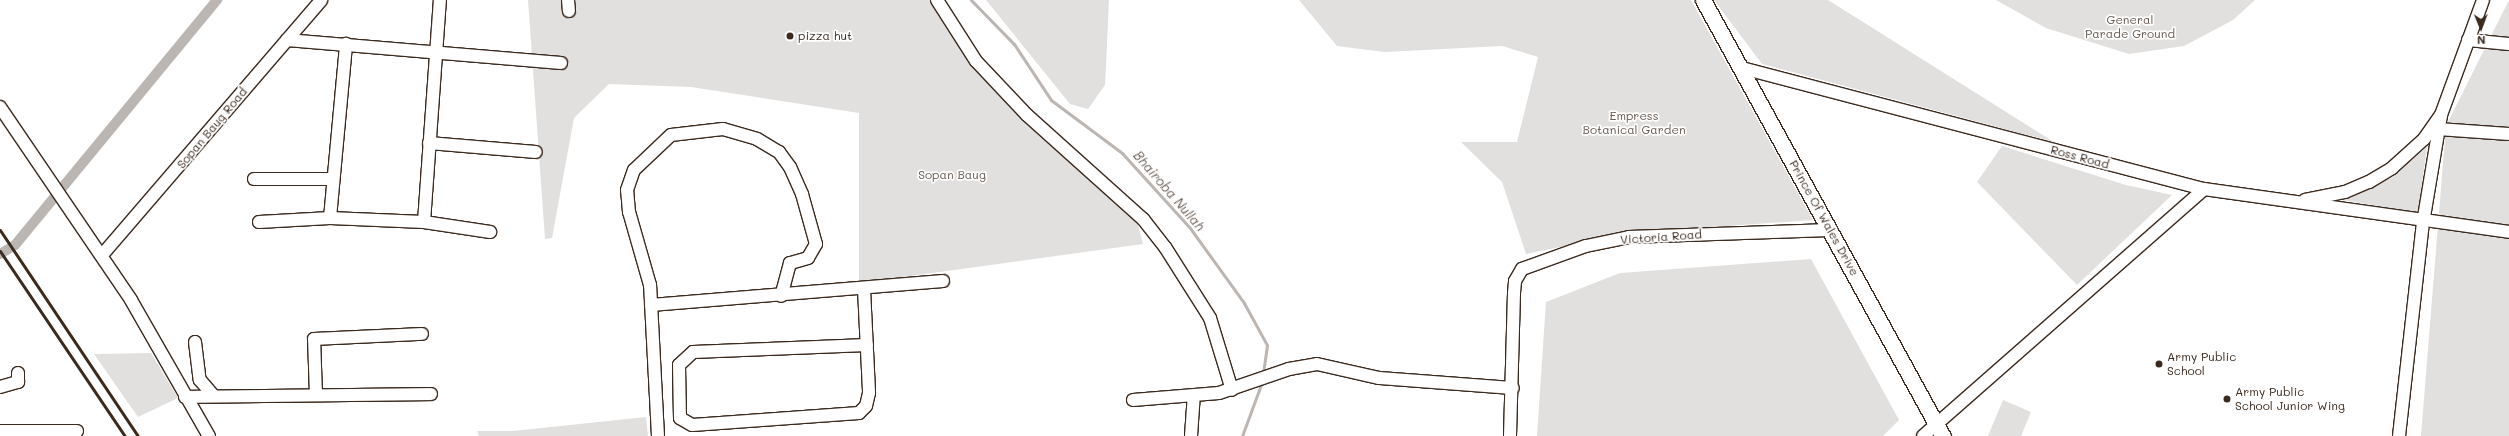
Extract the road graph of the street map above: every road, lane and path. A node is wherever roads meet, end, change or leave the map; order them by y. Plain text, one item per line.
1 (321, 0) edge
2 (440, 0) edge
3 (937, 0) edge
4 (1703, 0) edge
5 (2483, 0) edge
6 (287, 40) junction
7 (2468, 40) junction
8 (346, 44) junction
9 (2509, 44) edge
10 (437, 52) junction
11 (561, 62) dead end
12 (1742, 68) junction
13 (0, 106) edge
14 (2441, 115) junction
15 (2438, 129) junction
16 (2509, 134) edge
17 (429, 143) junction
18 (536, 152) dead end
19 (254, 179) dead end
20 (332, 179) junction
21 (2204, 189) junction
22 (2297, 202) junction
23 (330, 218) junction
24 (259, 222) dead end
25 (424, 222) junction
26 (2423, 223) junction
27 (1830, 230) junction
28 (490, 232) dead end
29 (2509, 232) edge
30 (102, 255) junction
31 (942, 281) dead end
32 (864, 289) junction
33 (782, 296) junction
34 (651, 305) junction
35 (422, 334) dead end
36 (196, 342) dead end
37 (867, 345) junction
38 (18, 374) dead end
39 (0, 387) edge
40 (1513, 388) junction
41 (1232, 390) junction
42 (657, 392) junction
43 (678, 392) junction
44 (431, 394) dead end
45 (212, 395) junction
46 (316, 395) junction
47 (185, 396) junction
48 (1194, 397) junction
49 (1132, 400) dead end
50 (1940, 430) edge
51 (0, 431) edge
52 (77, 431) dead end
53 (209, 436) edge
54 (658, 436) edge
55 (1191, 436) edge
56 (1510, 436) edge
57 (1923, 436) edge
58 (2400, 436) edge

1 - 6 street, Sopan Baug Road
2 - 10 street
3 - 41 street
4 - 12 main road, Prince Of Wales Drive
5 - 7 street
6 - 8 street
6 - 30 street, Sopan Baug Road
7 - 9 street
7 - 14 street
8 - 10 street
8 - 20 street
10 - 11 street
10 - 17 street
12 - 21 street, Ross Road
12 - 27 main road, Prince Of Wales Drive
13 - 30 street
14 - 15 street
14 - 22 street
15 - 16 street
15 - 26 street
17 - 18 street
17 - 25 street
19 - 20 street
20 - 23 street
21 - 22 street, Ross Road
21 - 50 street
22 - 26 street, Ross Road
23 - 24 street
23 - 25 street
25 - 28 street
26 - 29 street, Ross Road
26 - 58 street
27 - 40 street, Victoria Road
27 - 50 main road, Prince Of Wales Drive
30 - 47 street
31 - 32 street
32 - 33 street
32 - 37 street
33 - 34 street
33 - 34 street
34 - 42 street
35 - 46 street
36 - 45 street
37 - 43 street
37 - 43 street
38 - 39 street
40 - 41 street
40 - 56 street, Victoria Road
41 - 48 street
42 - 43 street
42 - 54 street
44 - 46 street
45 - 46 street
45 - 47 street
47 - 53 street
48 - 49 street
48 - 55 street
50 - 57 street
51 - 52 street

